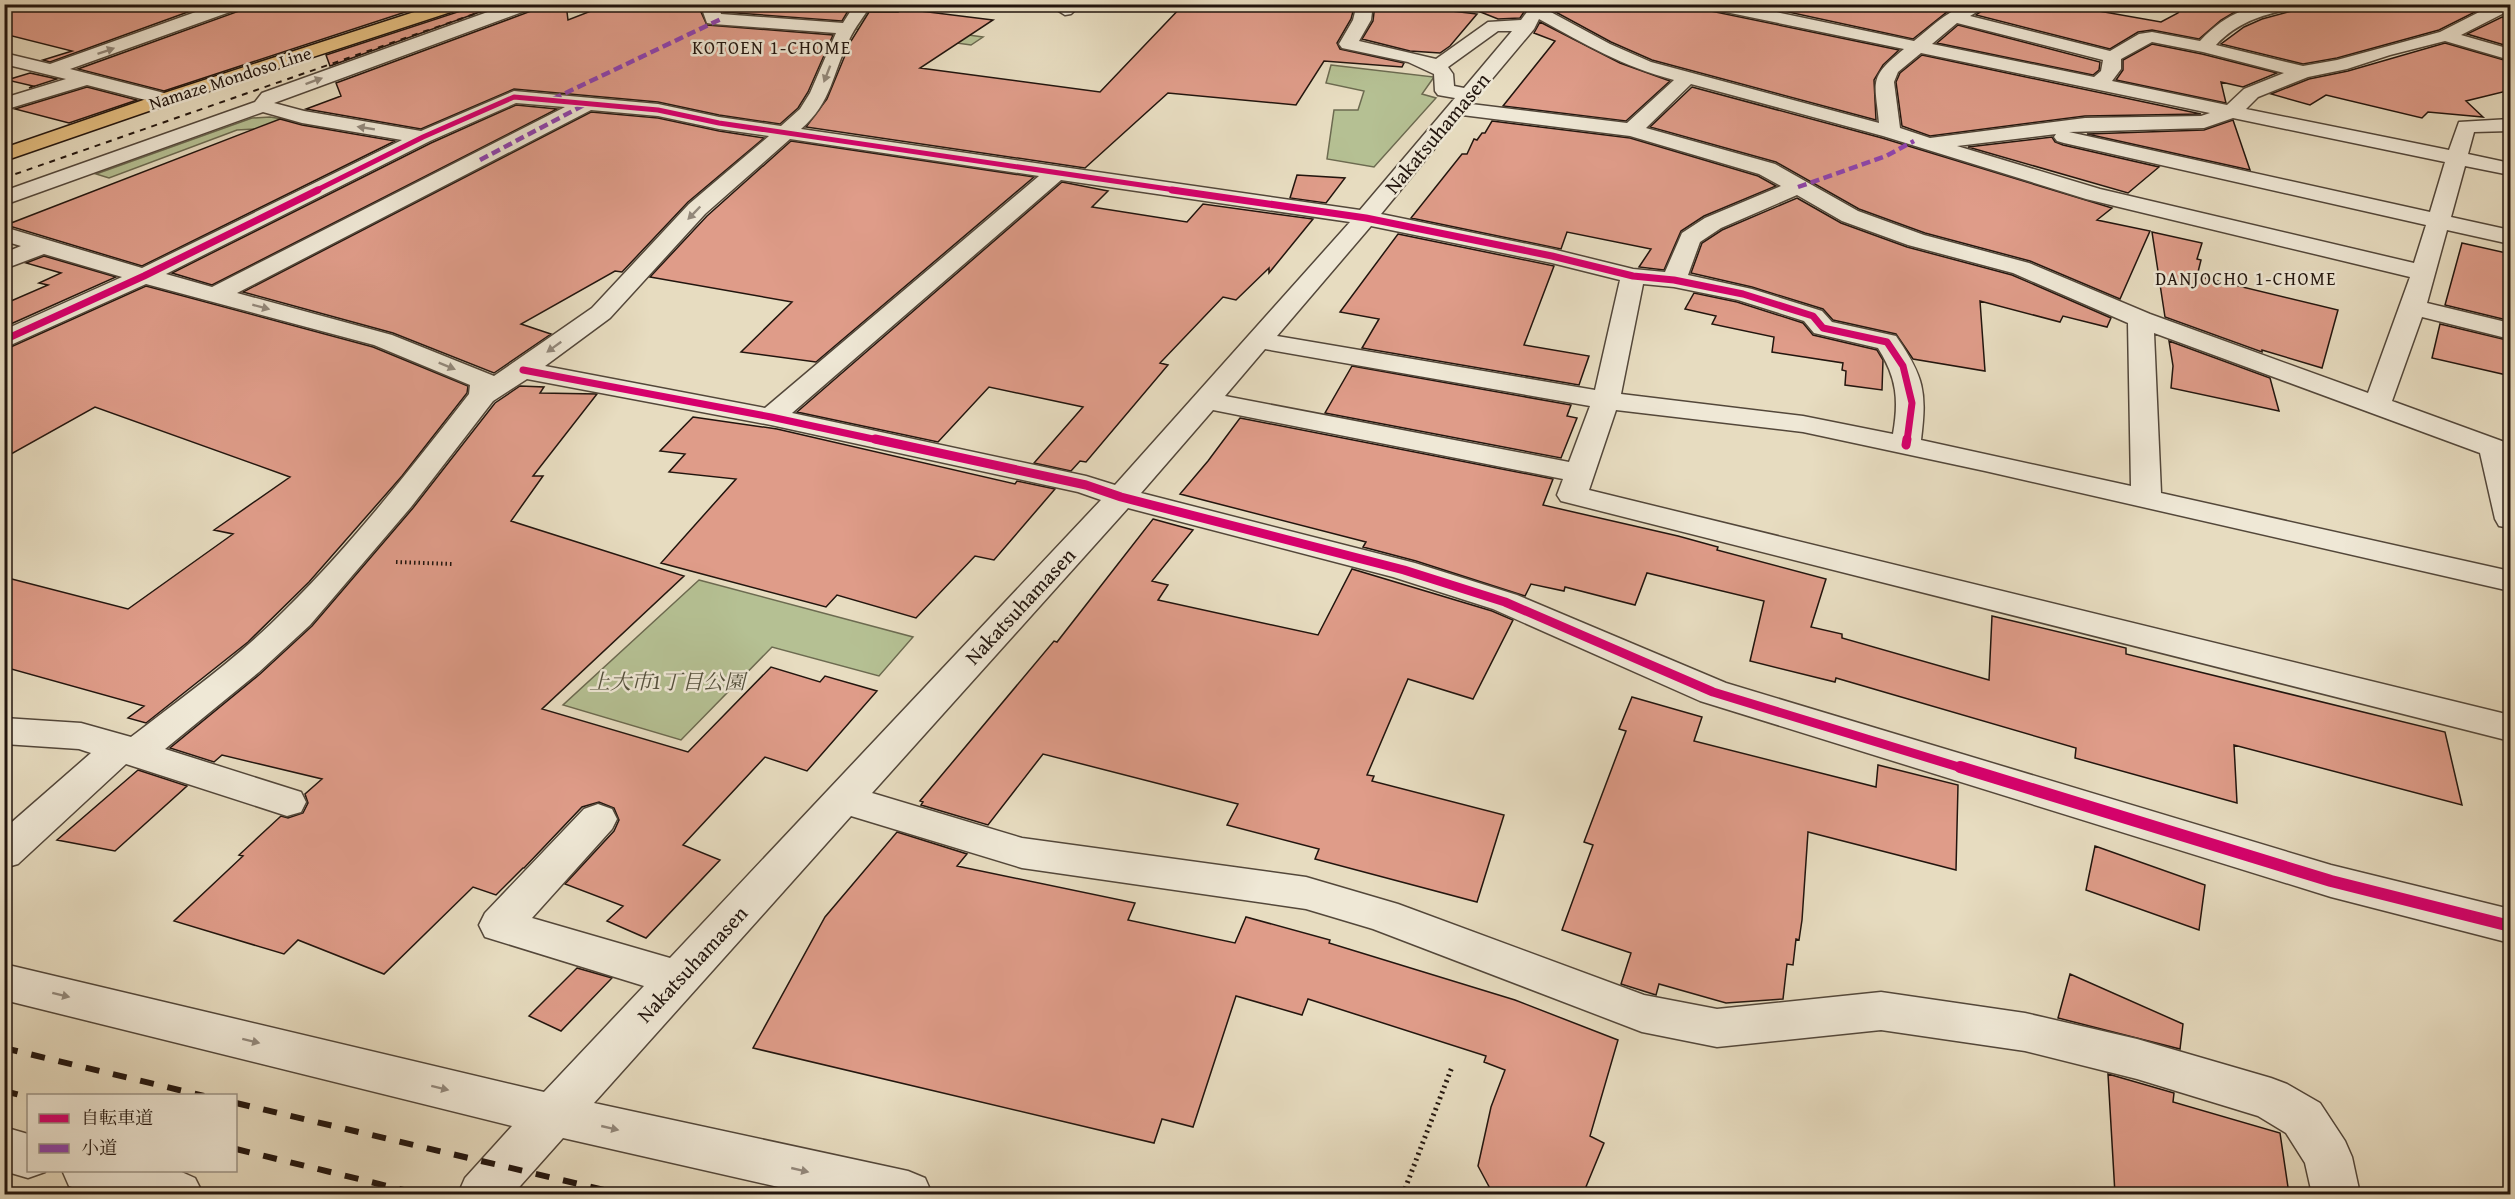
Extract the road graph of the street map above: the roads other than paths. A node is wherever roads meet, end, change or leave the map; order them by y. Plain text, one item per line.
1 (235, 4) edge
2 (457, 4) edge
3 (527, 4) edge
4 (703, 4) edge
5 (864, 4) edge
6 (1365, 4) edge
7 (1711, 4) edge
8 (1982, 4) edge
9 (2288, 4) edge
10 (2469, 4) edge
11 (2502, 8) edge
12 (1534, 11) edge
13 (1954, 18) junction
14 (846, 28) junction
15 (2446, 36) junction
16 (1917, 46) junction
17 (2204, 47) junction
18 (2511, 55) edge
19 (2112, 57) junction
20 (4, 58) edge
21 (1438, 66) junction
22 (51, 70) junction
23 (2303, 72) junction
24 (1687, 78) junction
25 (87, 79) junction
26 (2099, 83) junction
27 (165, 99) junction
28 (1464, 101) junction
29 (4, 104) edge
30 (587, 104) junction
31 (262, 105) junction
32 (2232, 111) junction
33 (2511, 125) edge
34 (1632, 130) junction
35 (2039, 131) junction
36 (785, 132) junction
37 (1890, 132) junction
38 (423, 137) junction
39 (1928, 146) junction
40 (4, 155) edge
41 (2458, 158) junction
42 (2511, 169) edge
43 (357, 170) junction
44 (1056, 173) junction
45 (397, 177) dead end
46 (1798, 188) junction
47 (4, 199) edge
48 (1365, 218) junction
49 (2439, 221) junction
50 (4, 234) edge
51 (2511, 237) edge
52 (42, 246) junction
53 (4, 262) edge
54 (2424, 273) junction
55 (144, 276) junction
56 (1633, 276) junction
57 (1674, 280) junction
58 (215, 295) junction
59 (2413, 307) junction
60 (2141, 319) junction
61 (2511, 331) edge
62 (4, 340) edge
63 (1257, 340) junction
64 (523, 370) junction
65 (483, 395) junction
66 (1205, 400) junction
67 (1606, 400) junction
68 (2377, 405) junction
69 (771, 417) junction
70 (1906, 445) junction
71 (2502, 452) edge
72 (1580, 473) junction
73 (1121, 497) junction
74 (2146, 499) junction
75 (2511, 519) edge
76 (2511, 581) edge
77 (2511, 728) edge
78 (4, 731) edge
79 (129, 750) junction
80 (843, 799) junction
81 (287, 802) dead end
82 (598, 819) dead end
83 (4, 854) edge
84 (2511, 926) edge
85 (678, 978) junction
86 (4, 982) edge
87 (553, 1115) junction
88 (4, 1149) edge
89 (27, 1156) edge
90 (94, 1172) edge
91 (178, 1194) edge
92 (482, 1194) edge
93 (908, 1194) edge
94 (2336, 1194) edge

22 -> 1 street
2 - 27 main road, Namaze Mondoso Line
31 -> 3 street
4 - 14 street
5 - 14 street
6 - 21 street
7 - 16 street
8 - 13 street
9 - 17 street
10 - 11 street
11 - 15 street
12 - 21 street
12 - 24 street
12 - 28 street, Nakatsuhamasen
13 - 16 street
13 - 19 street
14 -> 36 street
15 - 18 street
15 - 23 street
16 - 26 street
16 - 37 street
17 - 19 street
17 - 23 street
19 - 26 street
20 - 22 street
21 - 28 street
22 - 25 street
23 - 32 street
24 - 34 street
24 - 37 street
25 - 27 street
25 - 29 street
26 - 32 street
27 - 40 main road, Namaze Mondoso Line
28 - 34 street
28 - 48 street, Nakatsuhamasen
30 - 36 street
30 - 38 street
30 - 58 street
38 -> 31 street
31 - 47 street
32 - 35 street
32 - 41 street
33 - 41 street
34 - 46 street
35 - 39 street
35 - 49 street
36 - 44 street
36 -> 64 street
37 - 39 street
38 - 43 street
39 - 54 street
41 - 42 street
41 - 49 street
43 - 45 street
43 - 55 street
44 - 48 street
44 - 69 street
46 - 57 street
46 - 60 street
48 - 56 street
48 - 63 street, Nakatsuhamasen
49 - 51 street
49 - 54 street
50 - 52 street
52 - 53 street
52 - 55 street
54 - 59 street
55 - 58 street
55 - 62 street
56 - 57 street
56 - 67 street
57 - 70 street
58 -> 65 street
59 - 61 street
59 - 68 street
60 - 68 street
60 - 74 street
63 - 66 street, Nakatsuhamasen
63 - 67 street
64 - 65 street
64 - 69 street
65 - 79 street
66 - 72 street
66 - 73 street, Nakatsuhamasen
67 - 70 street
67 - 72 street
68 - 71 street
69 - 73 street
70 - 74 street
71 - 75 street
72 - 77 street
73 - 80 street, Nakatsuhamasen
73 - 84 street
74 - 76 street
78 - 79 street
79 - 81 street
79 - 83 street
80 - 85 street, Nakatsuhamasen
80 - 94 street
82 - 85 street
85 - 87 street, Nakatsuhamasen
86 -> 87 street
87 - 92 street, Nakatsuhamasen
87 -> 93 street
88 - 89 street
90 - 91 street

